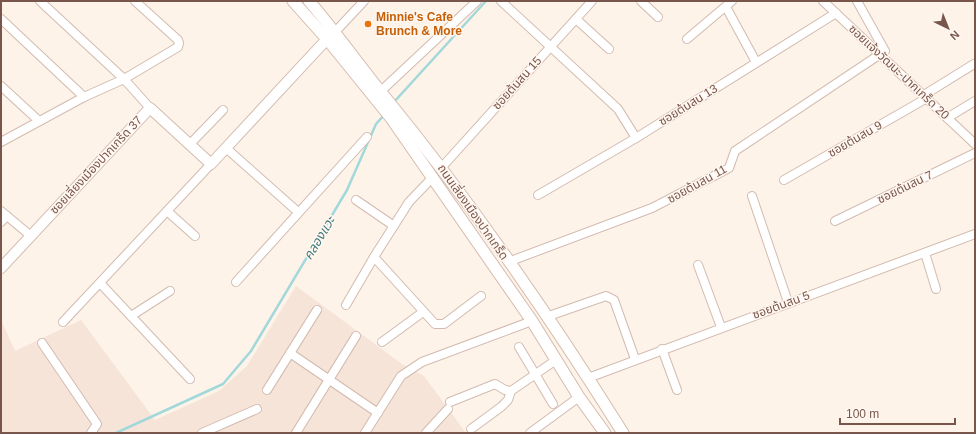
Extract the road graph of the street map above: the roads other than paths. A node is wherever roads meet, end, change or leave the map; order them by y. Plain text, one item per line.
1 (40, 1) edge
2 (135, 1) edge
3 (293, 1) edge
4 (309, 1) edge
5 (364, 1) edge
6 (477, 1) edge
7 (501, 1) edge
8 (592, 1) edge
9 (641, 1) edge
10 (823, 1) edge
11 (857, 1) edge
12 (729, 4) edge
13 (836, 13) junction
14 (658, 17) dead end
15 (1, 19) edge
16 (576, 19) junction
17 (331, 35) junction
18 (687, 39) dead end
19 (550, 47) junction
20 (609, 49) dead end
21 (880, 54) junction
22 (756, 62) junction
23 (974, 64) dead end
24 (124, 79) junction
25 (1, 86) edge
26 (379, 95) junction
27 (84, 97) junction
28 (925, 97) junction
29 (975, 101) edge
30 (150, 108) junction
31 (223, 110) dead end
32 (394, 114) junction
33 (948, 118) junction
34 (39, 121) junction
35 (368, 137) dead end
36 (636, 138) junction
37 (1, 142) edge
38 (189, 144) junction
39 (975, 144) edge
40 (226, 148) junction
41 (975, 153) edge
42 (211, 164) junction
43 (442, 166) junction
44 (433, 177) junction
45 (784, 180) dead end
46 (538, 195) dead end
47 (752, 196) dead end
48 (356, 200) dead end
49 (167, 211) junction
50 (298, 212) junction
51 (3, 216) edge
52 (835, 221) dead end
53 (394, 226) junction
54 (975, 234) edge
55 (31, 236) junction
56 (195, 236) dead end
57 (925, 253) junction
58 (374, 257) junction
59 (508, 262) junction
60 (698, 265) dead end
61 (1, 268) edge
62 (236, 282) dead end
63 (100, 283) junction
64 (936, 289) dead end
65 (170, 291) dead end
66 (481, 296) dead end
67 (788, 302) junction
68 (346, 305) dead end
69 (317, 310) dead end
70 (423, 312) junction
71 (131, 316) junction
72 (546, 317) junction
73 (532, 320) junction
74 (63, 322) dead end
75 (721, 327) junction
76 (356, 336) dead end
77 (382, 342) dead end
78 (42, 343) dead end
79 (519, 347) dead end
80 (662, 349) junction
81 (290, 353) junction
82 (635, 359) junction
83 (556, 360) junction
84 (536, 375) junction
85 (588, 378) junction
86 (190, 379) dead end
87 (329, 379) junction
88 (267, 390) dead end
89 (677, 390) dead end
90 (511, 391) junction
91 (597, 391) junction
92 (579, 397) junction
93 (553, 404) dead end
94 (257, 409) dead end
95 (378, 413) junction
96 (592, 416) junction
97 (471, 429) dead end
98 (91, 433) edge
99 (202, 433) edge
100 (296, 433) edge
101 (365, 433) edge
102 (426, 433) edge
103 (530, 433) edge
104 (602, 433) edge
105 (605, 433) edge
106 (623, 433) edge
107 (629, 433) edge

1 - 24 street
2 - 24 street
3 - 17 main road, ถนนเลี่ยงเมืองปากเกร็ด
4 - 17 main road, ถนนเลี่ยงเมืองปากเกร็ด
5 - 17 street
6 - 26 street
7 - 19 street
8 - 16 street, ซอยต้นสน 15
9 - 14 street
10 - 13 street, ซอยแจ้งวัฒนะ-ปากเกร็ด 20
11 - 21 street
12 - 18 street
12 - 22 street
13 - 21 street, ซอยแจ้งวัฒนะ-ปากเกร็ด 20
13 - 22 street, ซอยต้นสน 13
15 - 27 street
16 - 19 street, ซอยต้นสน 15
16 - 20 street
17 - 26 main road, ถนนเลี่ยงเมืองปากเกร็ด
17 - 40 street
19 - 36 street
19 - 43 street, ซอยต้นสน 15
21 - 28 street, ซอยแจ้งวัฒนะ-ปากเกร็ด 20
21 - 59 street, ซอยต้นสน 11
22 - 36 street, ซอยต้นสน 13
23 - 28 street, ซอยต้นสน 9
24 - 27 street
24 - 30 street
25 - 34 street
26 - 32 main road, ถนนเลี่ยงเมืองปากเกร็ด
27 - 34 street
28 - 33 street, ซอยแจ้งวัฒนะ-ปากเกร็ด 20
28 - 45 street, ซอยต้นสน 9
29 - 33 street
30 - 38 street, ซอยเลี่ยงเมืองปากเกร็ด 37
30 - 55 street, ซอยเลี่ยงเมืองปากเกร็ด 37
31 - 38 street
32 - 43 main road, ถนนเลี่ยงเมืองปากเกร็ด
32 - 44 main road, ถนนเลี่ยงเมืองปากเกร็ด
33 - 39 street, ซอยแจ้งวัฒนะ-ปากเกร็ด 20
34 - 37 street
35 - 50 street
36 - 46 street, ซอยต้นสน 13
38 - 42 street, ซอยเลี่ยงเมืองปากเกร็ด 37
40 - 42 street
40 - 50 street
41 - 52 street, ซอยต้นสน 7
42 - 49 street
43 - 59 main road, ถนนเลี่ยงเมืองปากเกร็ด
44 - 53 street
44 - 73 main road, ถนนเลี่ยงเมืองปากเกร็ด
47 - 67 street
48 - 53 street
49 - 56 street
49 - 63 street
50 - 62 street
51 - 55 street
53 - 58 street
54 - 57 street, ซอยต้นสน 5
55 - 61 street, ซอยเลี่ยงเมืองปากเกร็ด 37
57 - 64 street
57 - 67 street, ซอยต้นสน 5
58 - 68 street
58 - 70 street
59 - 72 main road, ถนนเลี่ยงเมืองปากเกร็ด
60 - 75 street
63 - 71 street
63 - 74 street
65 - 71 street
66 - 70 street
67 - 75 street, ซอยต้นสน 5
69 - 81 street
70 - 77 street
71 - 86 street
72 - 82 street
72 - 85 main road, ถนนเลี่ยงเมืองปากเกร็ด
73 - 83 main road, ถนนเลี่ยงเมืองปากเกร็ด
73 - 95 street
75 - 80 street, ซอยต้นสน 5
76 - 87 street
78 - 98 street
79 - 84 street
80 - 82 street, ซอยต้นสน 5
80 - 89 street
81 - 87 street
81 - 88 street
82 - 85 street, ซอยต้นสน 5
83 - 84 street
83 - 92 main road, ถนนเลี่ยงเมืองปากเกร็ด
84 - 90 street
84 - 93 street
85 - 91 main road, ถนนเลี่ยงเมืองปากเกร็ด
87 - 95 street
87 - 100 street
90 - 97 street
90 - 102 street
91 - 106 main road, ถนนเลี่ยงเมืองปากเกร็ด
91 - 107 main road
92 - 96 main road, ถนนเลี่ยงเมืองปากเกร็ด
92 - 103 street
94 - 99 street
95 - 101 street
96 - 104 main road
96 - 105 main road, ถนนเลี่ยงเมืองปากเกร็ด

